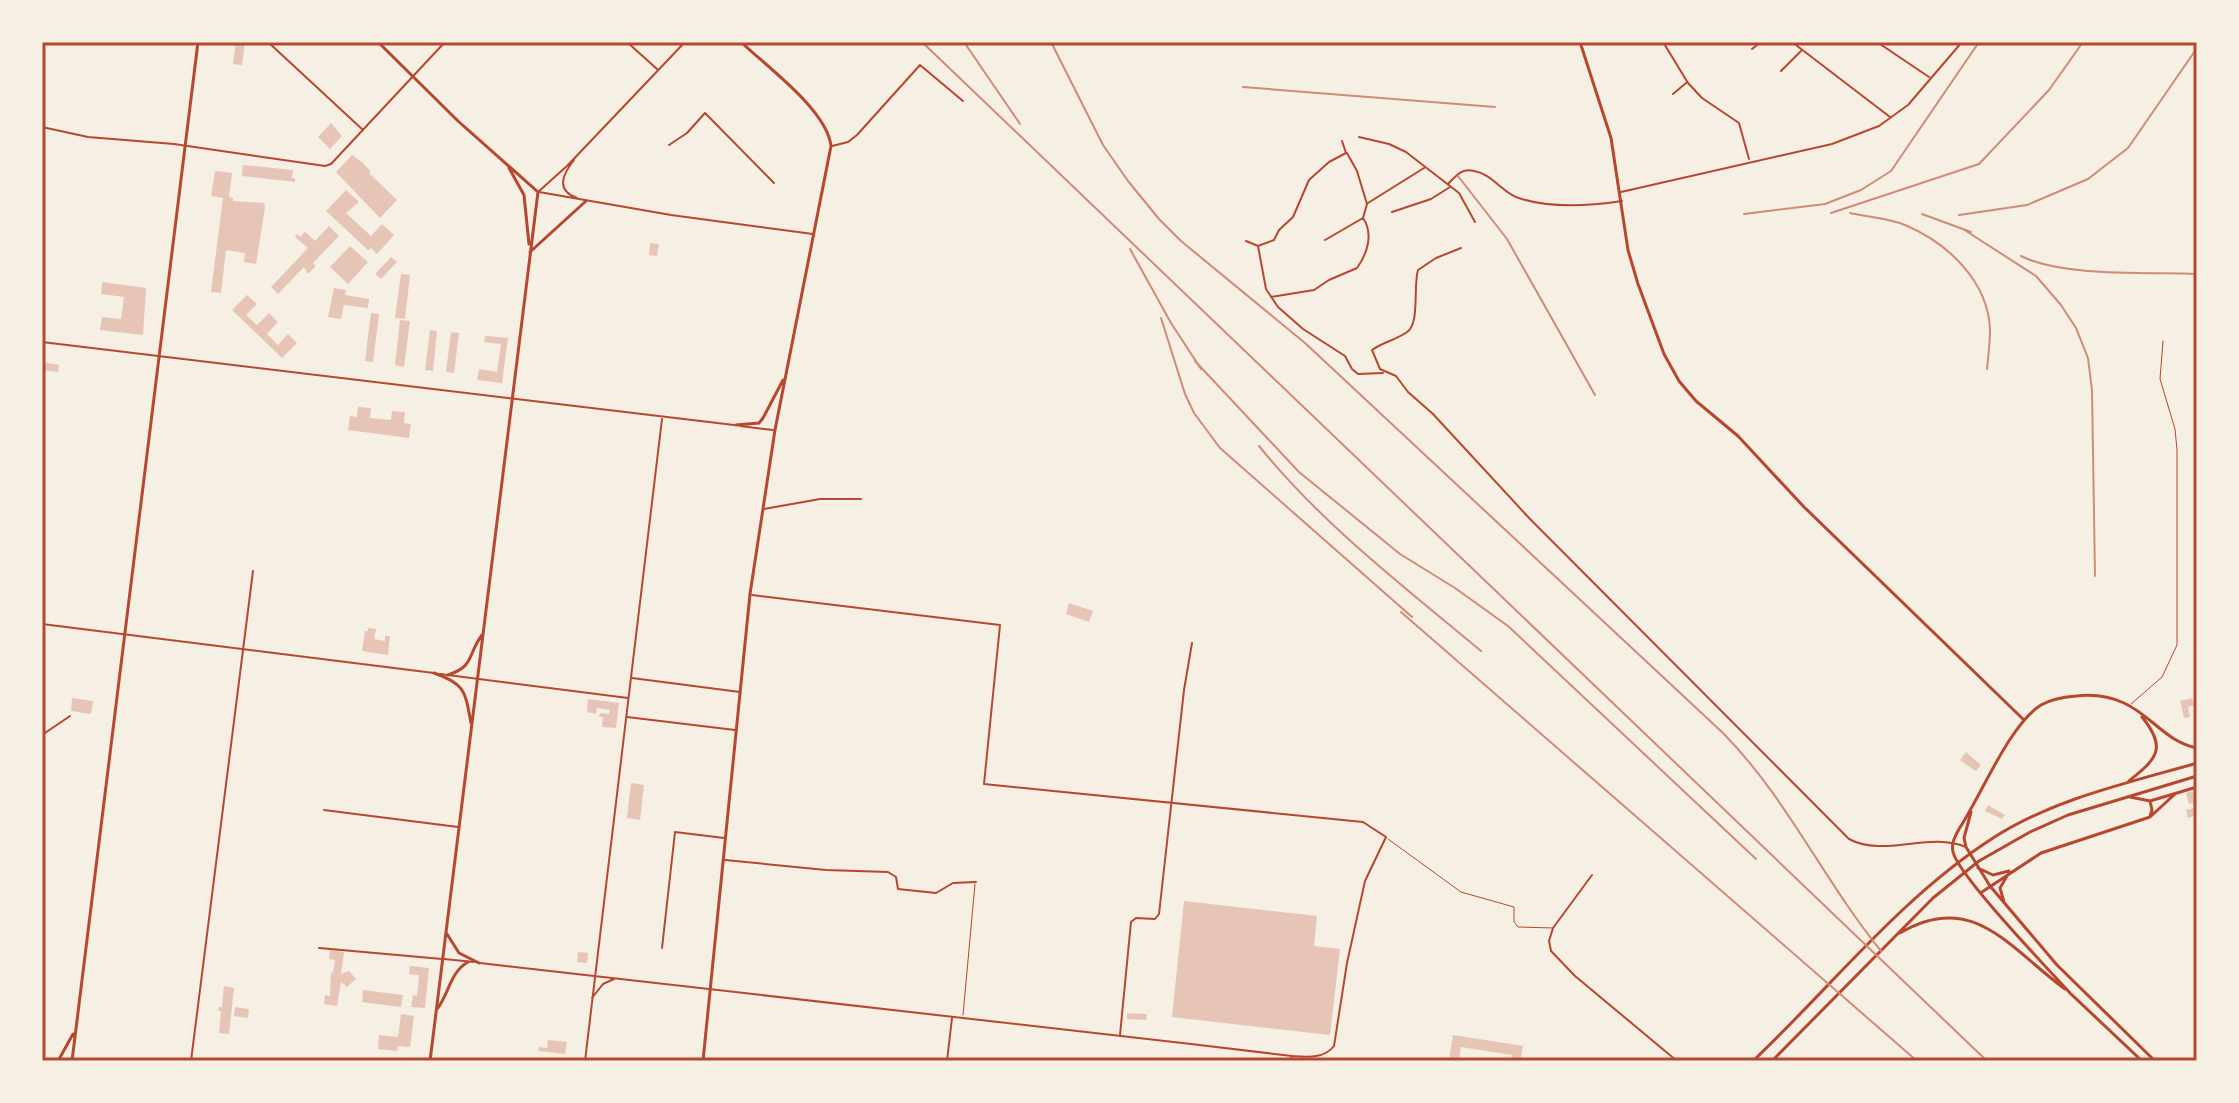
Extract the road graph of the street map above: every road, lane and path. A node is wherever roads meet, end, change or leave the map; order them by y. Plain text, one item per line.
1 (198, 42) edge
2 (268, 42) edge
3 (378, 42) edge
4 (445, 42) edge
5 (627, 42) edge
6 (685, 42) edge
7 (741, 42) edge
8 (1580, 42) edge
9 (1663, 42) edge
10 (1761, 42) edge
11 (1792, 42) edge
12 (1877, 42) edge
13 (1962, 42) edge
14 (1752, 49) dead end
15 (1802, 50) junction
16 (658, 70) junction
17 (1781, 71) dead end
18 (413, 76) junction
19 (1931, 79) junction
20 (1687, 82) junction
21 (1673, 94) dead end
22 (963, 101) dead end
23 (1891, 117) junction
24 (42, 127) edge
25 (363, 130) junction
26 (1359, 137) dead end
27 (1342, 141) dead end
28 (669, 145) dead end
29 (184, 146) junction
30 (831, 146) junction
31 (1346, 153) junction
32 (578, 154) junction
33 (1750, 161) junction
34 (507, 164) junction
35 (1425, 168) junction
36 (774, 183) dead end
37 (1450, 185) junction
38 (538, 192) junction
39 (1622, 196) junction
40 (586, 201) junction
41 (1367, 204) junction
42 (1392, 212) dead end
43 (1363, 218) junction
44 (1475, 222) dead end
45 (815, 234) junction
46 (1325, 240) dead end
47 (1246, 241) dead end
48 (1258, 246) junction
49 (1461, 248) dead end
50 (530, 252) junction
51 (1271, 297) junction
52 (2163, 341) dead end
53 (42, 342) edge
54 (160, 356) junction
55 (786, 373) junction
56 (1384, 373) junction
57 (513, 397) junction
58 (662, 417) junction
59 (736, 425) junction
60 (775, 430) junction
61 (861, 499) dead end
62 (763, 510) junction
63 (253, 571) dead end
64 (750, 594) junction
65 (42, 624) edge
66 (484, 632) junction
67 (126, 634) junction
68 (1192, 643) dead end
69 (243, 650) junction
70 (434, 673) junction
71 (448, 675) junction
72 (630, 678) junction
73 (478, 679) junction
74 (741, 692) junction
75 (628, 698) junction
76 (2129, 705) junction
77 (2137, 711) junction
78 (70, 716) dead end
79 (626, 717) junction
80 (2024, 720) junction
81 (472, 726) junction
82 (737, 730) junction
83 (42, 735) edge
84 (2197, 748) edge
85 (2197, 763) edge
86 (2197, 776) edge
87 (2125, 784) junction
88 (2197, 787) edge
89 (2175, 794) junction
90 (2127, 797) junction
91 (2150, 801) junction
92 (1172, 804) junction
93 (1972, 809) junction
94 (324, 810) dead end
95 (2150, 817) junction
96 (459, 827) junction
97 (1386, 837) junction
98 (726, 838) junction
99 (1952, 844) junction
100 (1966, 847) junction
101 (724, 860) junction
102 (1976, 867) junction
103 (2012, 870) junction
104 (1592, 875) dead end
105 (976, 882) joint
106 (1990, 886) junction
107 (1981, 893) junction
108 (2005, 905) junction
109 (1553, 928) junction
110 (446, 932) junction
111 (1900, 933) junction
112 (319, 948) dead end
113 (662, 948) dead end
114 (443, 959) junction
115 (468, 962) junction
116 (479, 963) junction
117 (594, 976) junction
118 (616, 979) junction
119 (711, 990) junction
120 (2070, 993) junction
121 (591, 999) junction
122 (437, 1009) junction
123 (952, 1017) junction
124 (963, 1018) junction
125 (75, 1031) junction
126 (1120, 1035) junction
127 (1291, 1059) edge
128 (58, 1061) edge
129 (72, 1061) edge
130 (191, 1061) edge
131 (430, 1061) edge
132 (585, 1061) edge
133 (703, 1061) edge
134 (947, 1061) edge
135 (1677, 1061) edge
136 (1753, 1061) edge
137 (1772, 1061) edge
138 (2142, 1061) edge
139 (2155, 1061) edge

1 - 29 main road
2 - 25 street
3 - 18 main road
4 - 18 street
5 - 16 street
6 - 16 street
7 - 30 main road
8 - 39 main road
9 - 20 street
10 - 14 street
11 - 15 street
12 - 19 street
13 - 19 street
15 - 17 street
15 - 23 street
16 - 32 street
18 - 25 street
18 - 34 main road
19 - 23 street
20 - 21 street
20 - 33 street
22 - 30 street
23 - 33 street
24 - 29 street
25 - 29 street
26 - 35 street
27 - 31 street
28 - 36 street
29 - 54 main road
30 - 45 main road
31 - 41 street
31 - 48 street
32 - 38 street
32 - 40 street
33 - 39 street
34 - 38 main road
34 - 50 main road
35 - 37 street
35 - 41 street
37 - 39 street
37 - 42 street
37 - 44 street
38 - 40 street
38 - 50 main road
39 - 80 main road
40 - 45 street
40 - 50 main road
41 - 43 street
43 - 46 street
43 - 51 street
45 - 55 main road
47 - 48 street
48 - 51 street
49 - 56 street
50 - 57 main road
51 - 56 street
52 - 76 lane
53 - 54 street
54 - 57 street
54 - 67 main road
55 - 59 main road
55 - 60 main road
56 - 99 street
57 - 58 street
57 - 66 main road
58 - 59 street
58 - 72 street
59 - 60 street
60 - 62 main road
61 - 62 street
62 - 64 main road
63 - 69 street
64 - 74 main road
64 - 92 street
65 - 67 street
66 - 71 main road
66 - 73 main road
67 - 69 street
67 - 125 main road
68 - 92 street
69 - 70 street
69 - 130 street
70 - 71 street
70 - 81 main road
71 - 73 street
72 - 74 street
72 - 75 street
73 - 75 street
73 - 81 main road
74 - 82 main road
75 - 79 street
76 - 77 main road
76 - 80 main road
77 - 84 main road
77 - 87 main road
78 - 83 street
79 - 82 street
79 - 117 street
80 - 93 main road
81 - 96 main road
82 - 98 main road
85 - 87 main road
86 - 90 main road
87 - 136 main road
88 - 89 main road
89 - 91 main road
89 - 95 main road
90 - 91 main road
90 - 111 main road
91 - 95 main road
92 - 97 street
92 - 126 street
93 - 99 main road
93 - 100 main road
94 - 96 street
95 - 103 main road
96 - 110 main road
97 - 109 lane
97 - 127 street
98 - 101 main road
98 - 113 street
99 - 100 street
99 - 107 main road
100 - 102 main road
101 - 105 street
101 - 119 main road
102 - 103 main road
102 - 106 main road
103 - 106 main road
103 - 108 main road
104 - 109 street
105 - 124 lane
106 - 107 main road
106 - 108 main road
107 - 120 main road
108 - 139 main road
109 - 135 street
110 - 114 main road
110 - 116 main road
111 - 120 main road
111 - 137 main road
112 - 114 street
114 - 115 street
114 - 122 main road
115 - 116 street
115 - 122 main road
116 - 117 street
117 - 118 street
117 - 121 street
118 - 119 street
118 - 121 street
119 - 123 street
119 - 133 main road
120 - 138 main road
121 - 132 street
122 - 131 main road
123 - 124 street
123 - 134 street
124 - 126 street
125 - 128 main road
125 - 129 main road
126 - 127 street

